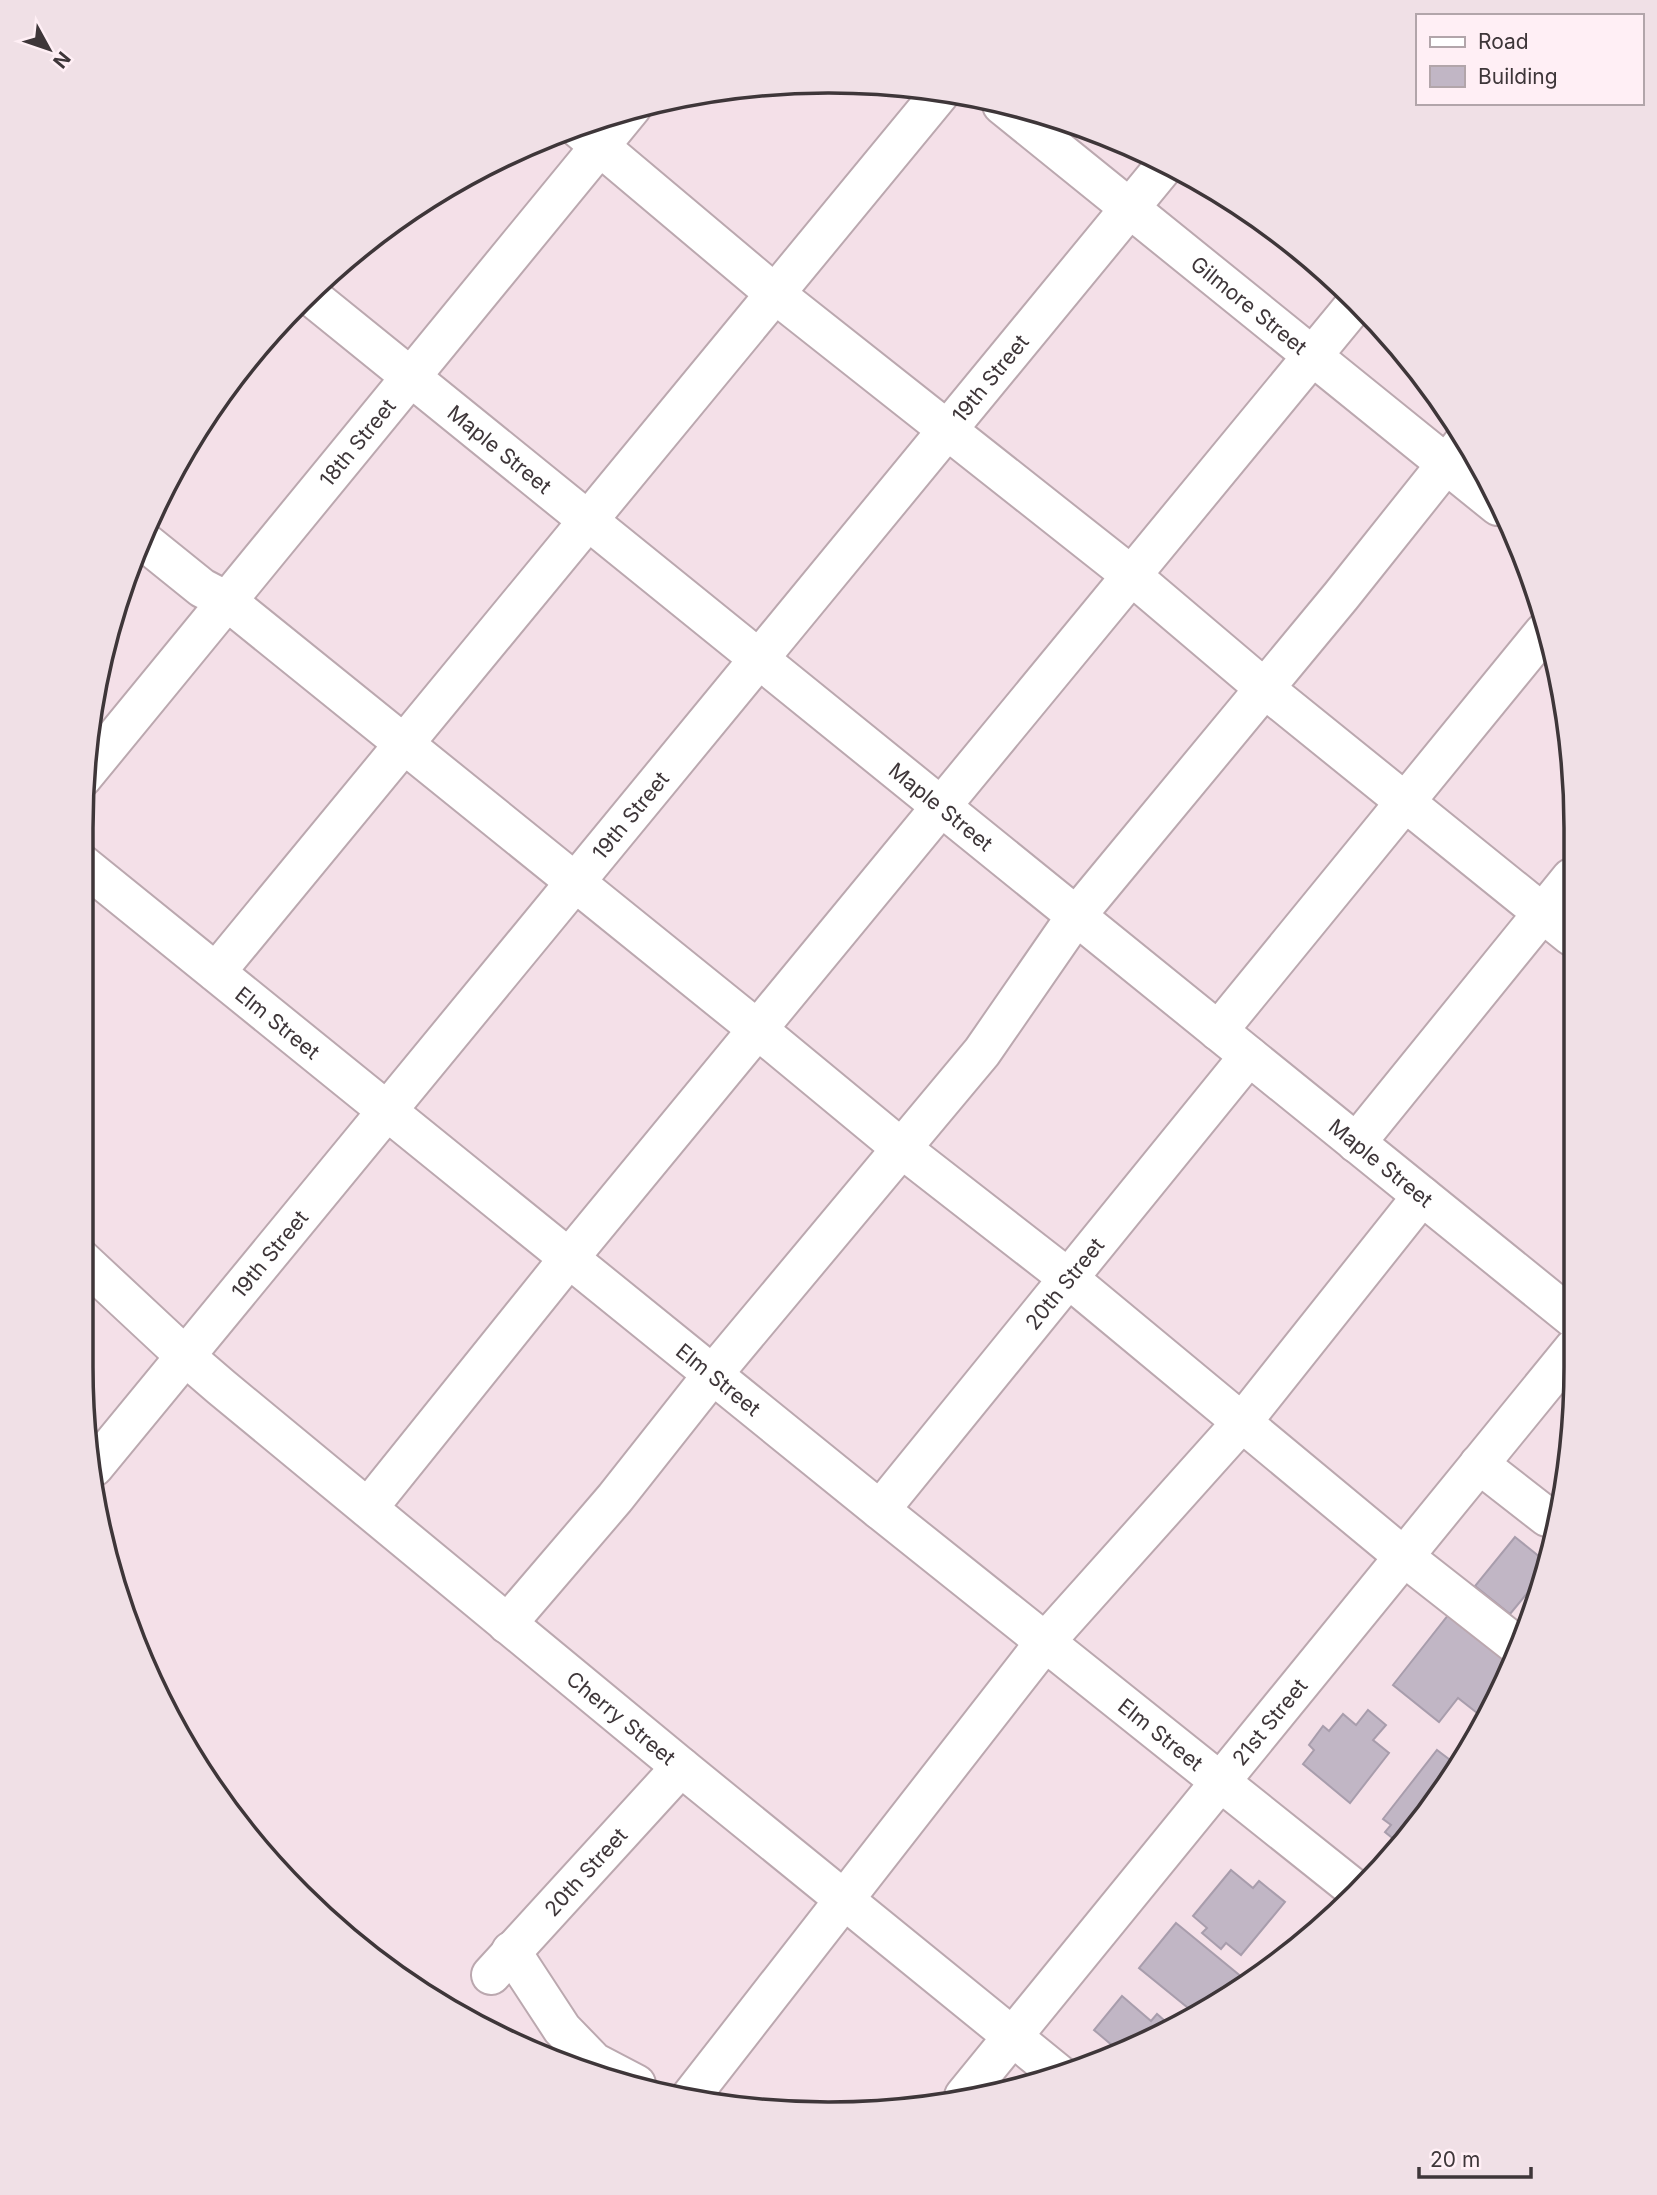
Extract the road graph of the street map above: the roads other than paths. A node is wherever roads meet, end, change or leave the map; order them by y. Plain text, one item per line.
1 (933, 100) edge
2 (1019, 118) edge
3 (589, 137) edge
4 (1160, 172) edge
5 (1130, 209) junction
6 (774, 293) junction
7 (316, 300) edge
8 (1351, 310) edge
9 (1313, 357) junction
10 (411, 378) junction
11 (948, 430) junction
12 (1454, 453) edge
13 (1475, 478) edge
14 (587, 521) junction
15 (150, 546) edge
16 (1132, 576) junction
17 (227, 601) junction
18 (1539, 638) edge
19 (758, 660) junction
20 (1264, 688) junction
21 (403, 744) junction
22 (96, 761) edge
23 (1405, 801) junction
24 (940, 807) junction
25 (93, 873) edge
26 (574, 883) junction
27 (1564, 902) edge
28 (1076, 916) junction
29 (1557, 925) edge
30 (216, 972) junction
31 (757, 1029) junction
32 (1218, 1031) junction
33 (1249, 1056) junction
34 (387, 1110) junction
35 (1356, 1143) junction
36 (901, 1148) junction
37 (1422, 1196) junction
38 (569, 1258) junction
39 (93, 1270) edge
40 (1068, 1278) junction
41 (1564, 1311) edge
42 (185, 1356) junction
43 (1564, 1361) edge
44 (712, 1374) junction
45 (1243, 1422) junction
46 (99, 1461) edge
47 (1479, 1464) junction
48 (368, 1508) junction
49 (880, 1510) junction
50 (1547, 1517) dead end
51 (1404, 1556) junction
52 (507, 1624) junction
53 (1511, 1641) edge
54 (1045, 1642) junction
55 (681, 1768) junction
56 (1220, 1780) junction
57 (1350, 1886) edge
58 (844, 1899) junction
59 (1014, 2036) junction
60 (601, 2066) edge
61 (1051, 2067) edge
62 (970, 2088) edge
63 (696, 2090) edge

1 - 6 street
2 - 5 street, Gilmore Street
3 - 6 street
3 - 10 street, 18th Street
4 - 5 street, 19th Street
5 - 9 street, Gilmore Street
5 - 11 street, 19th Street
6 - 11 street
6 - 14 street
7 - 10 street, Maple Street
8 - 9 street
9 - 12 street, Gilmore Street
9 - 16 street
10 - 14 street, Maple Street
10 - 17 street, 18th Street
11 - 16 street
11 - 19 street, 19th Street
12 - 13 street, Gilmore Street
12 - 20 street
14 - 19 street, Maple Street
14 - 21 street
15 - 17 street
16 - 20 street
16 - 24 street
17 - 21 street
17 - 22 street, 18th Street
18 - 23 street
19 - 24 street, Maple Street
19 - 26 street, 19th Street
20 - 23 street
20 - 28 street
21 - 26 street
21 - 30 street
23 - 29 street
23 - 32 street
24 - 28 street, Maple Street
24 - 31 street
25 - 30 street, Elm Street
26 - 31 street
26 - 34 street, 19th Street
27 - 29 street
28 - 32 street, Maple Street
28 - 36 street
29 - 35 street
30 - 34 street, Elm Street
31 - 36 street
31 - 38 street
32 - 33 street, Maple Street
33 - 35 street, Maple Street
33 - 40 street, 20th Street
34 - 38 street, Elm Street
34 - 42 street, 19th Street
35 - 37 street, Maple Street
36 - 40 street
36 - 44 street
37 - 41 street, Maple Street
37 - 45 street
38 - 44 street, Elm Street
38 - 48 street
39 - 42 street, Cherry Street
40 - 45 street
40 - 49 street, 20th Street
42 - 46 street, 19th Street
42 - 48 street, Cherry Street
43 - 47 street, 21st Street
44 - 49 street, Elm Street
44 - 52 street
45 - 51 street
45 - 54 street
47 - 50 street
47 - 51 street, 21st Street
48 - 52 street, Cherry Street
49 - 54 street, Elm Street
51 - 53 street
51 - 56 street, 21st Street
52 - 55 street, Cherry Street
54 - 56 street, Elm Street
54 - 58 street
55 - 58 street, Cherry Street
55 - 60 street, 20th Street
56 - 57 street, Elm Street
56 - 59 street, 21st Street
58 - 59 street, Cherry Street
58 - 63 street
59 - 61 street, Cherry Street
59 - 62 street, 21st Street

